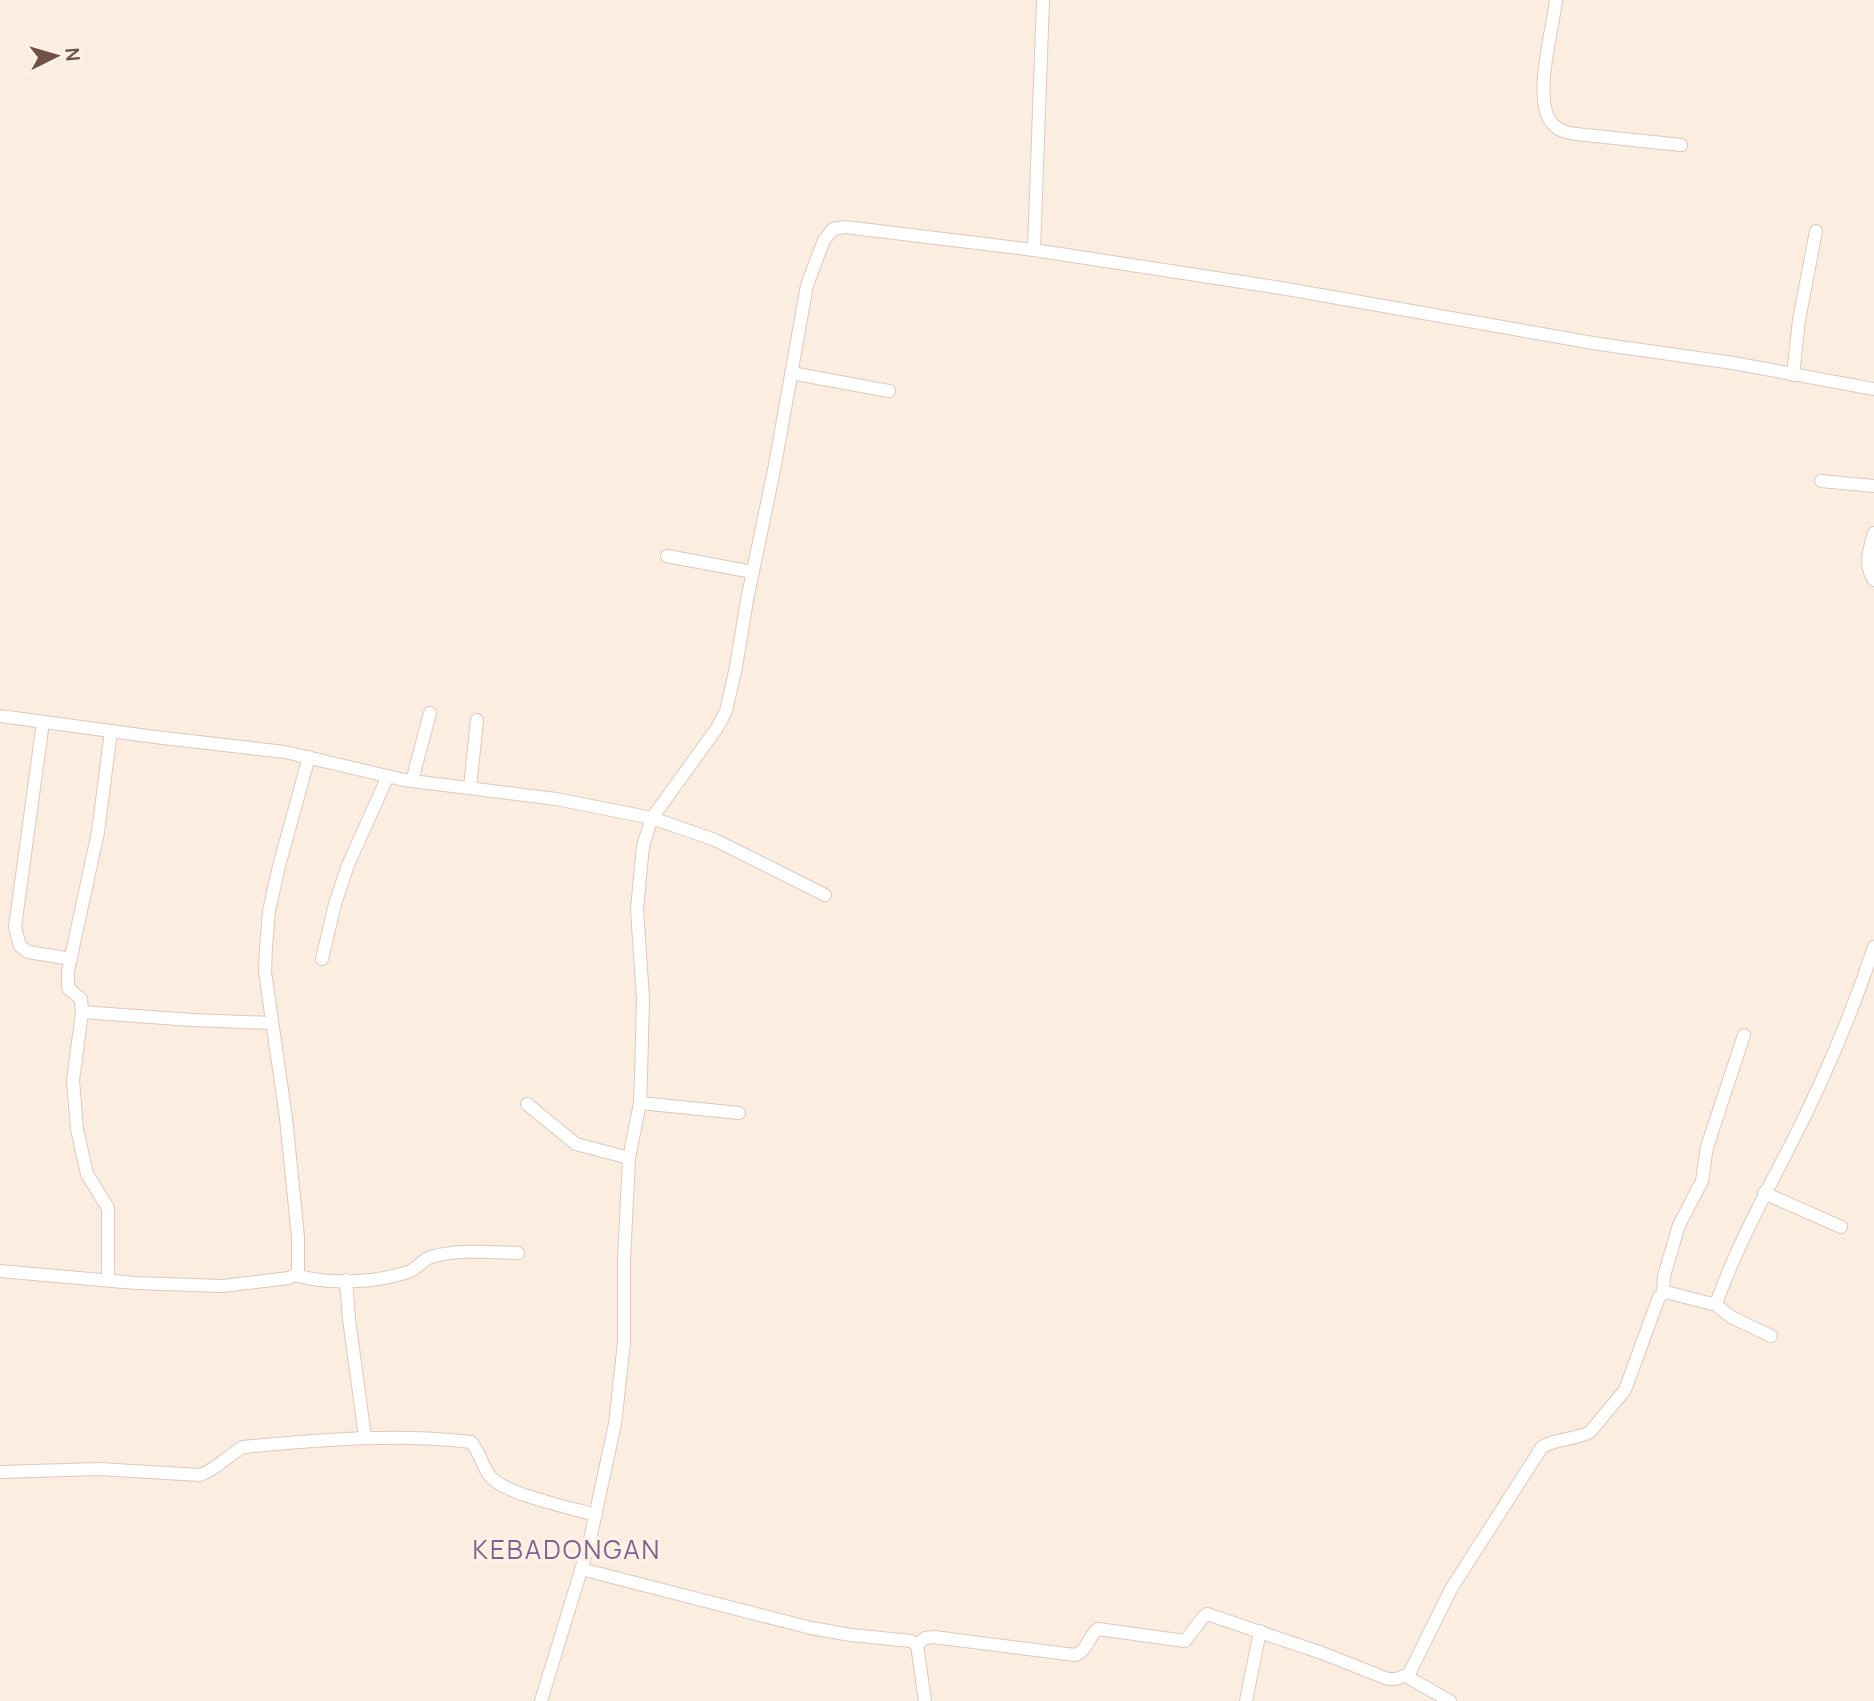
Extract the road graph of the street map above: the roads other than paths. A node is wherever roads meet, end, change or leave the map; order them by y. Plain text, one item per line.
1 (1043, 0) edge
2 (1556, 0) edge
3 (1681, 145) dead end
4 (1816, 231) dead end
5 (1034, 250) junction
6 (791, 373) junction
7 (1793, 375) junction
8 (1874, 389) edge
9 (889, 391) dead end
10 (1821, 481) dead end
11 (1874, 486) edge
12 (1874, 533) edge
13 (667, 556) dead end
14 (752, 572) junction
15 (1874, 580) edge
16 (430, 713) dead end
17 (0, 716) edge
18 (477, 719) dead end
19 (43, 722) junction
20 (111, 731) junction
21 (309, 757) junction
22 (388, 776) junction
23 (412, 781) junction
24 (470, 788) junction
25 (652, 818) junction
26 (825, 895) dead end
27 (1874, 947) edge
28 (71, 959) junction
29 (322, 960) dead end
30 (82, 1012) junction
31 (272, 1023) junction
32 (1744, 1035) dead end
33 (639, 1103) junction
34 (527, 1104) dead end
35 (739, 1113) dead end
36 (629, 1158) junction
37 (1764, 1194) junction
38 (1842, 1227) dead end
39 (518, 1253) dead end
40 (0, 1270) edge
41 (295, 1275) junction
42 (108, 1280) junction
43 (346, 1280) junction
44 (1663, 1293) junction
45 (1714, 1303) junction
46 (1771, 1336) dead end
47 (365, 1437) junction
48 (0, 1472) edge
49 (596, 1515) junction
50 (581, 1569) junction
51 (1260, 1631) junction
52 (917, 1645) junction
53 (1409, 1674) junction
54 (541, 1701) edge
55 (925, 1701) edge
56 (1246, 1701) edge
57 (1450, 1701) edge

1 - 5 street
2 - 3 street
4 - 7 street
5 - 6 street
5 - 7 street
6 - 9 street
6 - 14 street
7 - 8 street
10 - 11 street
12 - 15 street
13 - 14 street
14 - 25 street
16 - 23 street
17 - 19 street
18 - 24 street
19 - 20 street
19 - 28 street
20 - 21 street
20 - 28 street
21 - 22 street
21 - 31 street
22 - 23 street
22 - 29 street
23 - 24 street
24 - 25 street
25 - 26 street
25 - 33 street
27 - 37 street
28 - 30 street
30 - 31 street
30 - 42 street
31 - 41 street
32 - 44 street
33 - 35 street
33 - 36 street
34 - 36 street
36 - 49 street
37 - 38 street
37 - 45 street
39 - 43 street
40 - 42 street
41 - 42 street
41 - 43 street
43 - 47 street
44 - 45 street
44 - 53 street
45 - 46 street
47 - 48 street
47 - 49 street
49 - 50 street
50 - 52 street
50 - 54 street
51 - 52 street
51 - 53 street
51 - 56 street
52 - 55 street
53 - 57 street

